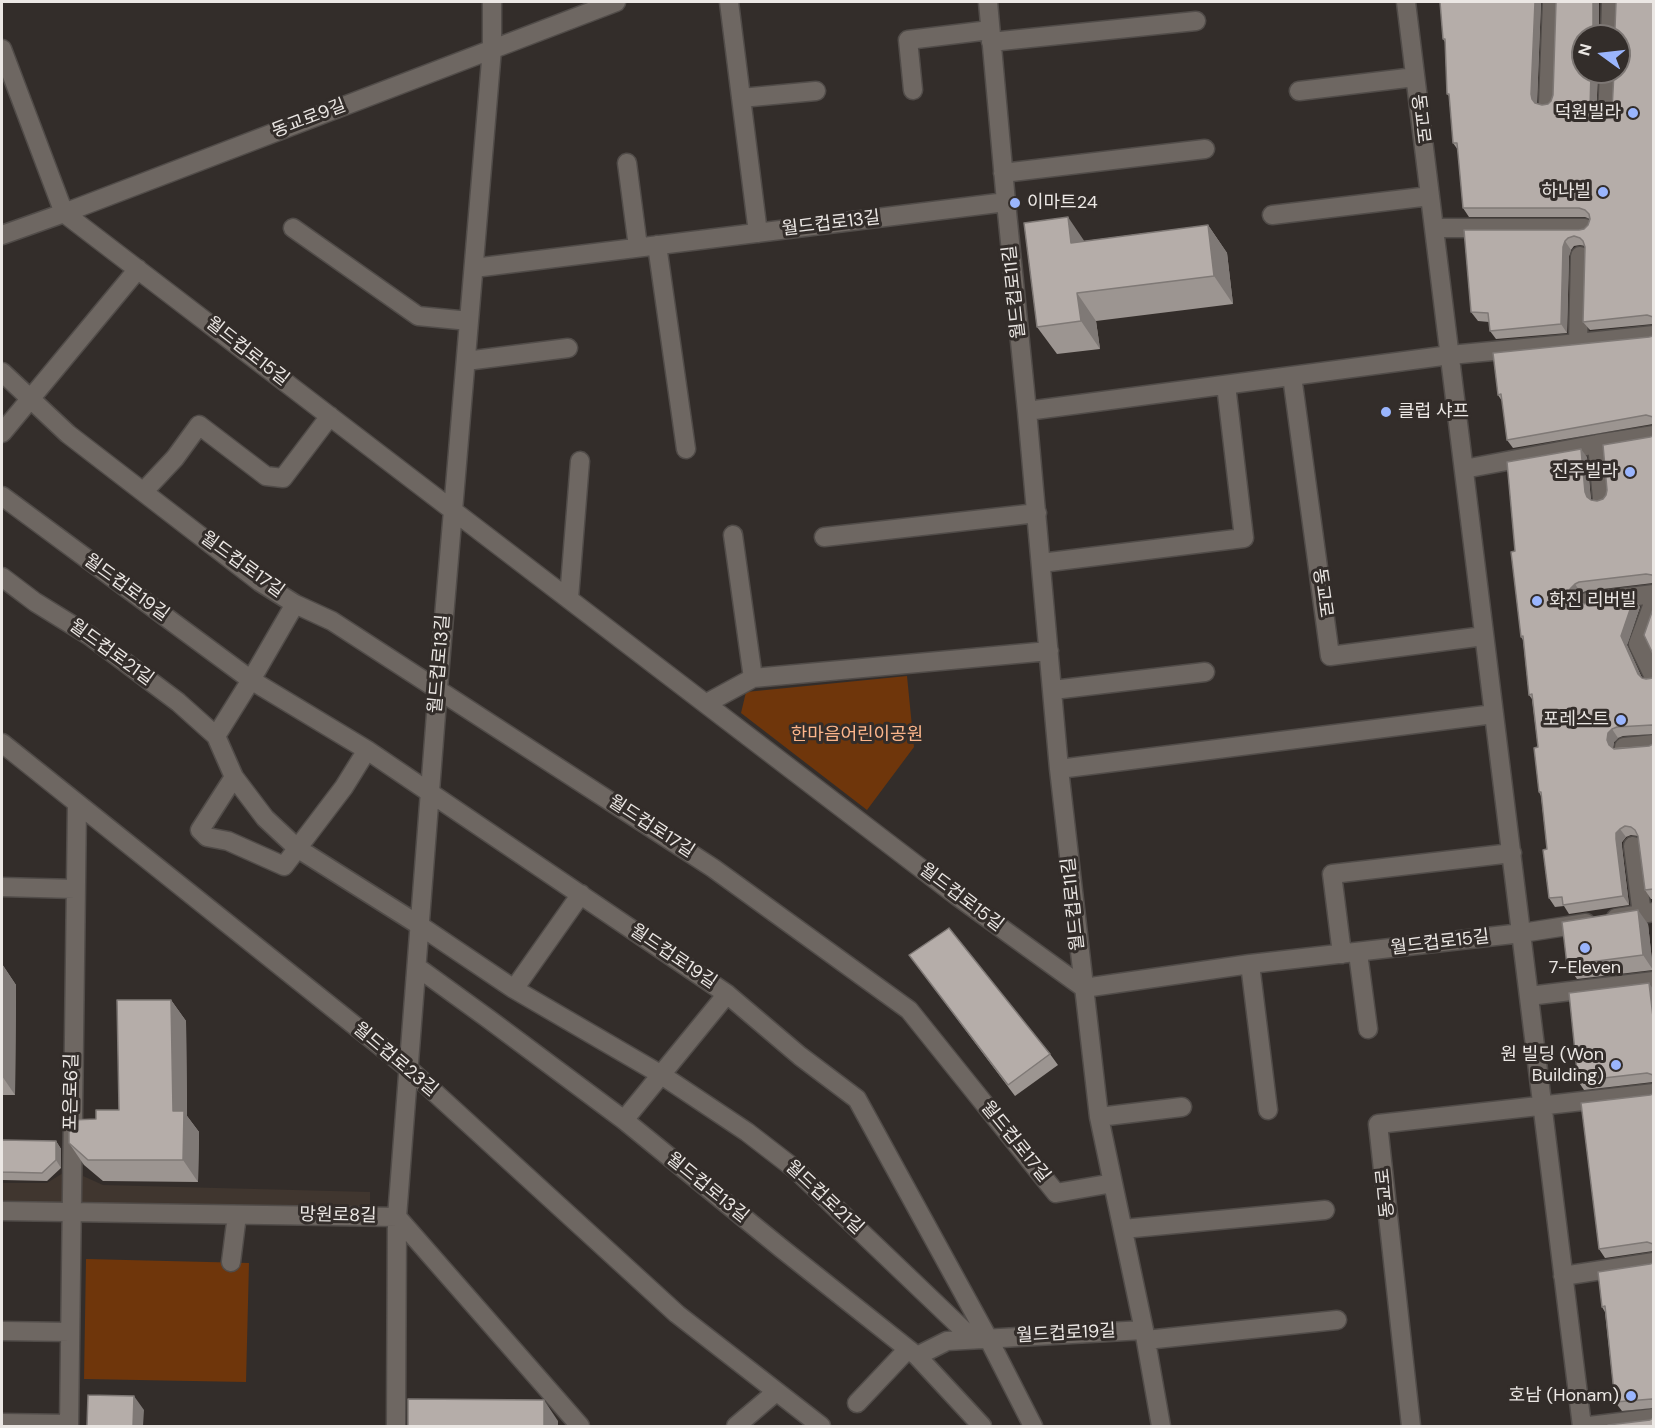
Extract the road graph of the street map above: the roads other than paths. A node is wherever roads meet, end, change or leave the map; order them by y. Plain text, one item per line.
1 (492, 2) edge
2 (616, 2) edge
3 (729, 2) edge
4 (988, 2) edge
5 (1406, 2) edge
6 (1552, 2) edge
7 (1611, 2) edge
8 (1196, 21) dead end
9 (1610, 24) edge
10 (991, 36) junction
11 (2, 49) edge
12 (492, 49) junction
13 (1415, 77) junction
14 (1608, 84) edge
15 (913, 90) dead end
16 (816, 91) dead end
17 (1299, 91) dead end
18 (741, 98) junction
19 (1548, 103) edge
20 (1607, 118) edge
21 (1205, 149) dead end
22 (627, 163) dead end
23 (1003, 173) junction
24 (1430, 196) junction
25 (1006, 202) junction
26 (64, 213) junction
27 (1272, 215) dead end
28 (293, 228) dead end
29 (1434, 228) junction
30 (1585, 228) edge
31 (758, 232) junction
32 (2, 235) edge
33 (657, 245) junction
34 (638, 247) junction
35 (1580, 256) edge
36 (474, 268) junction
37 (138, 269) junction
38 (470, 321) junction
39 (1653, 335) edge
40 (1578, 344) junction
41 (568, 348) dead end
42 (1450, 355) junction
43 (466, 362) junction
44 (2, 372) edge
45 (1292, 376) junction
46 (1226, 385) junction
47 (31, 399) junction
48 (1028, 411) junction
49 (330, 416) junction
50 (2, 433) edge
51 (1653, 435) edge
52 (1597, 444) junction
53 (686, 449) dead end
54 (580, 461) dead end
55 (1464, 469) junction
56 (144, 491) junction
57 (2, 496) edge
58 (1602, 499) edge
59 (453, 511) junction
60 (1036, 513) junction
61 (733, 536) dead end
62 (824, 537) dead end
63 (1041, 563) junction
64 (2, 576) edge
65 (1653, 594) edge
66 (569, 598) junction
67 (1653, 601) edge
68 (1587, 602) edge
69 (295, 604) junction
70 (1484, 636) junction
71 (1049, 651) junction
72 (1205, 672) dead end
73 (1653, 677) edge
74 (753, 678) junction
75 (251, 680) junction
76 (438, 688) junction
77 (1053, 690) junction
78 (707, 703) junction
79 (1494, 714) junction
80 (216, 736) junction
81 (2, 743) edge
82 (1653, 744) edge
83 (1624, 747) edge
84 (367, 750) junction
85 (1059, 769) junction
86 (234, 777) junction
87 (430, 793) junction
88 (77, 805) junction
89 (1633, 846) edge
90 (297, 848) junction
91 (1512, 853) junction
92 (2, 887) edge
93 (75, 889) junction
94 (580, 894) junction
95 (1648, 913) edge
96 (419, 925) junction
97 (1522, 933) junction
98 (1350, 954) junction
99 (1250, 964) junction
100 (417, 967) junction
101 (1653, 981) edge
102 (1084, 988) junction
103 (514, 989) junction
104 (727, 994) junction
105 (1529, 996) junction
106 (1368, 1029) dead end
107 (409, 1069) junction
108 (660, 1074) junction
109 (1653, 1093) edge
110 (1542, 1104) junction
111 (1182, 1107) dead end
112 (1268, 1110) dead end
113 (1099, 1117) junction
114 (624, 1120) junction
115 (1113, 1183) junction
116 (1325, 1210) dead end
117 (2, 1212) edge
118 (71, 1212) junction
119 (237, 1215) junction
120 (397, 1217) junction
121 (1123, 1229) junction
122 (231, 1262) dead end
123 (1653, 1262) edge
124 (1563, 1276) junction
125 (1337, 1320) dead end
126 (2, 1331) edge
127 (70, 1332) junction
128 (1145, 1335) junction
129 (981, 1338) junction
130 (912, 1352) junction
131 (776, 1392) junction
132 (857, 1403) dead end
133 (1653, 1418) edge
134 (2, 1423) edge
135 (69, 1425) edge
136 (396, 1426) edge
137 (580, 1426) edge
138 (736, 1426) edge
139 (820, 1426) edge
140 (982, 1426) edge
141 (1033, 1426) edge
142 (1161, 1426) edge
143 (1412, 1426) edge
144 (1582, 1426) edge
145 (1589, 1426) edge

1 - 12 street, 월드컵로13길
2 - 12 street, 동교로9길
3 - 18 street
4 - 10 street, 월드컵로11길
5 - 13 street, 동교로
6 - 19 street
7 - 9 street
8 - 10 street
10 - 15 street
10 - 23 street, 월드컵로11길
11 - 26 street
12 - 26 street, 동교로9길
12 - 36 street, 월드컵로13길
13 - 17 street, 동교로
13 - 24 street, 동교로
14 - 20 street
16 - 18 street
18 - 31 street
21 - 23 street
22 - 34 street
23 - 25 street, 월드컵로11길
24 - 27 street
24 - 29 street, 동교로
25 - 31 street, 월드컵로13길
25 - 48 street, 월드컵로11길
26 - 32 street, 동교로9길
26 - 37 street, 월드컵로15길
28 - 38 street
29 - 30 street
29 - 42 street, 동교로
31 - 33 street, 월드컵로13길
33 - 34 street, 월드컵로13길
33 - 53 street
34 - 36 street, 월드컵로13길
35 - 40 street
36 - 38 street, 월드컵로13길
37 - 47 street
37 - 49 street, 월드컵로15길
38 - 43 street, 월드컵로13길
39 - 40 street
40 - 42 street
41 - 43 street
42 - 45 street
42 - 55 street, 동교로
43 - 59 street, 월드컵로13길
44 - 47 street, 월드컵로17길
45 - 46 street
45 - 70 street, 동교로
46 - 48 street
46 - 63 street
47 - 50 street
47 - 56 street, 월드컵로17길
48 - 60 street, 월드컵로11길
49 - 56 street
49 - 59 street, 월드컵로15길
51 - 52 street
52 - 55 street
52 - 58 street
54 - 66 street
55 - 70 street, 동교로
56 - 69 street, 월드컵로17길
57 - 75 street, 월드컵로19길
59 - 66 street, 월드컵로15길
59 - 76 street, 월드컵로13길
60 - 62 street
60 - 63 street, 월드컵로11길
61 - 74 street
63 - 71 street, 월드컵로11길
64 - 80 street, 월드컵로21길
65 - 68 street
66 - 78 street, 월드컵로15길
67 - 73 street
69 - 75 street
69 - 76 street, 월드컵로17길
70 - 79 street, 동교로
71 - 74 street
71 - 77 street, 월드컵로11길
72 - 77 street
74 - 78 street
75 - 80 street
75 - 84 street, 월드컵로19길
76 - 87 street, 월드컵로13길
76 - 115 street, 월드컵로17길
77 - 85 street, 월드컵로11길
78 - 102 street, 월드컵로15길
79 - 85 street
79 - 91 street, 동교로
80 - 86 street, 월드컵로21길
81 - 88 street, 월드컵로23길
82 - 83 street
84 - 87 street, 월드컵로19길
84 - 90 street
85 - 102 street, 월드컵로11길
86 - 90 street, 월드컵로21길
86 - 90 street
87 - 94 street, 월드컵로19길
87 - 96 street, 월드컵로13길
88 - 93 street, 포은로6길
88 - 107 street, 월드컵로23길
89 - 95 street
90 - 96 street, 월드컵로21길
91 - 97 street, 동교로
91 - 98 street
92 - 93 street
93 - 118 street, 포은로6길
94 - 103 street
94 - 104 street, 월드컵로19길
95 - 97 street, 월드컵로15길
96 - 100 street, 월드컵로13길
96 - 103 street, 월드컵로21길
97 - 98 street, 월드컵로15길
97 - 105 street, 동교로
98 - 99 street, 월드컵로15길
98 - 106 street
99 - 102 street, 월드컵로15길
99 - 112 street
100 - 107 street, 월드컵로13길
100 - 114 street, 월드컵로13길
101 - 105 street
102 - 113 street, 월드컵로11길
103 - 108 street, 월드컵로21길
104 - 108 street
104 - 129 street, 월드컵로19길
105 - 110 street, 동교로
107 - 120 street, 월드컵로13길
107 - 131 street, 월드컵로23길
108 - 114 street
108 - 129 street, 월드컵로21길
109 - 110 street, 동교로
110 - 124 street, 동교로
110 - 143 street, 동교로
111 - 113 street
113 - 115 street, 월드컵로11길
114 - 130 street, 월드컵로13길
115 - 121 street, 월드컵로11길
116 - 121 street
117 - 118 street, 망원로8길
118 - 119 street, 망원로8길
118 - 127 street, 포은로6길
119 - 120 street, 망원로8길
119 - 122 street
120 - 136 street, 월드컵로13길
120 - 137 street, 망원로8길
121 - 128 street, 월드컵로11길
123 - 124 street
124 - 144 street, 동교로
125 - 128 street
126 - 127 street
127 - 135 street, 포은로6길
128 - 129 street, 월드컵로19길
128 - 142 street, 월드컵로11길
129 - 130 street, 월드컵로19길
129 - 141 street, 월드컵로19길
130 - 132 street
130 - 140 street, 월드컵로13길
131 - 138 street
131 - 139 street, 월드컵로23길
133 - 145 street
134 - 135 street, 포은로6길

